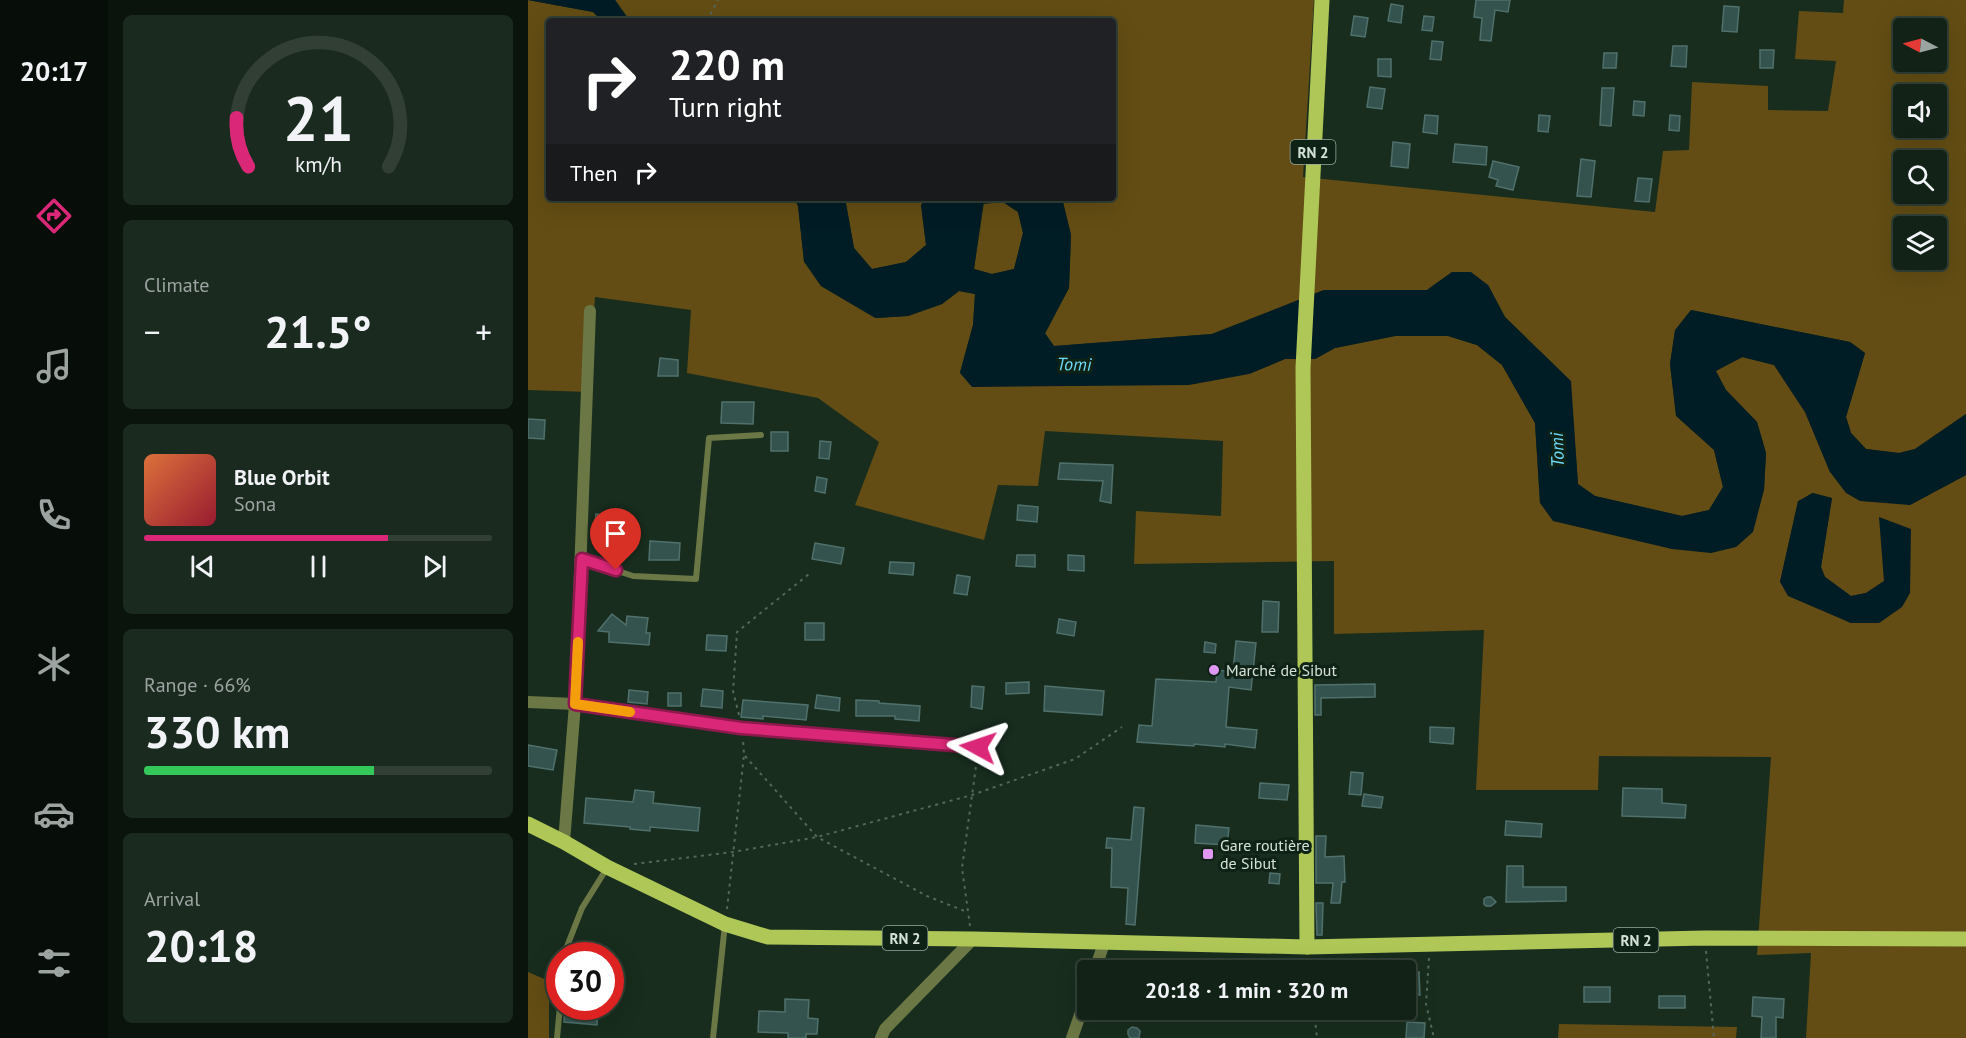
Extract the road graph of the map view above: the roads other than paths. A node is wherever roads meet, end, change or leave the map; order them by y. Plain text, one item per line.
1 (1322, 0) edge
2 (591, 311) dead end
3 (761, 435) dead end
4 (582, 559) junction
5 (528, 702) edge
6 (575, 704) junction
7 (978, 747) road end
8 (528, 824) edge
9 (564, 842) junction
10 (607, 867) junction
11 (726, 924) junction
12 (973, 939) junction
13 (1966, 939) edge
14 (569, 942) edge
15 (1104, 943) junction
16 (1307, 947) junction
17 (1098, 960) edge
18 (559, 1020) edge
19 (1078, 1020) edge
20 (557, 1038) edge
21 (714, 1038) edge
22 (881, 1038) edge
23 (1071, 1038) edge

1 - 16 main road, RN 2
2 - 4 street
3 - 4 lane
4 - 6 street
5 - 6 street
6 - 7 street
6 - 9 street
8 - 9 main road, RN 2
9 - 10 main road, RN 2
10 - 11 main road, RN 2
10 - 14 lane
11 - 12 main road, RN 2
11 - 21 lane
12 - 15 main road, RN 2
12 - 22 street
13 - 16 main road, RN 2
15 - 16 main road, RN 2
15 - 17 street
18 - 20 lane
19 - 23 street

